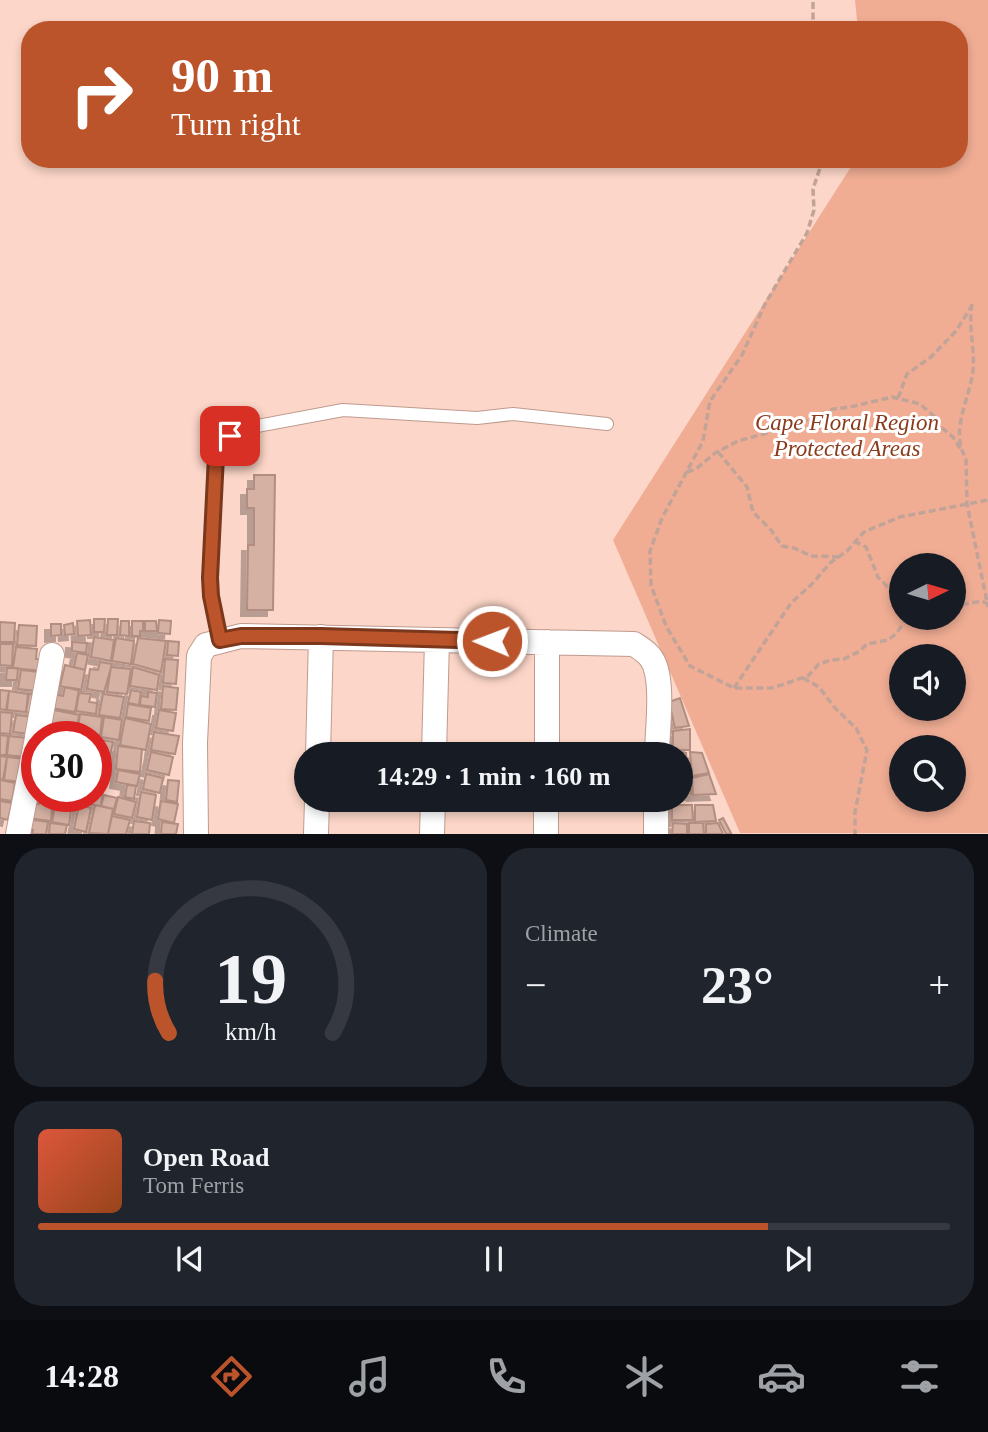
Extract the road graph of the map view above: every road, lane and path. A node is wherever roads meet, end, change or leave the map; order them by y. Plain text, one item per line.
1 (813, 0) edge
2 (813, 21) edge
3 (820, 168) edge
4 (898, 398) junction
5 (607, 424) dead end
6 (718, 452) junction
7 (962, 453) junction
8 (685, 473) junction
9 (988, 500) edge
10 (967, 505) junction
11 (854, 541) junction
12 (840, 557) junction
13 (889, 588) edge
14 (966, 604) edge
15 (988, 606) edge
16 (899, 630) edge
17 (321, 636) junction
18 (220, 640) junction
19 (437, 640) junction
20 (547, 642) junction
21 (52, 655) dead end
22 (803, 678) junction
23 (734, 688) junction
24 (40, 721) edge
25 (318, 742) edge
26 (434, 742) edge
27 (547, 742) edge
28 (657, 742) edge
29 (22, 812) edge
30 (317, 812) edge
31 (433, 812) edge
32 (546, 812) edge
33 (656, 812) edge
34 (18, 834) edge
35 (196, 834) edge
36 (316, 834) edge
37 (432, 834) edge
38 (546, 834) edge
39 (656, 834) edge
40 (855, 834) edge

1 - 2 path
3 - 8 path
4 - 6 path
4 - 7 path
4 - 7 path
5 - 18 lane
6 - 8 path
6 - 12 path
7 - 10 path
8 - 23 path
9 - 10 path
10 - 11 path
10 - 15 path
11 - 12 path
11 - 13 path
12 - 23 path
14 - 15 path
16 - 22 path
17 - 18 street
17 - 19 street
17 - 25 street
18 - 35 street
19 - 20 street
19 - 26 street
20 - 27 street
20 - 28 street
21 - 24 street
22 - 23 path
22 - 40 path
29 - 34 street
30 - 36 street
31 - 37 street
32 - 38 street
33 - 39 street

